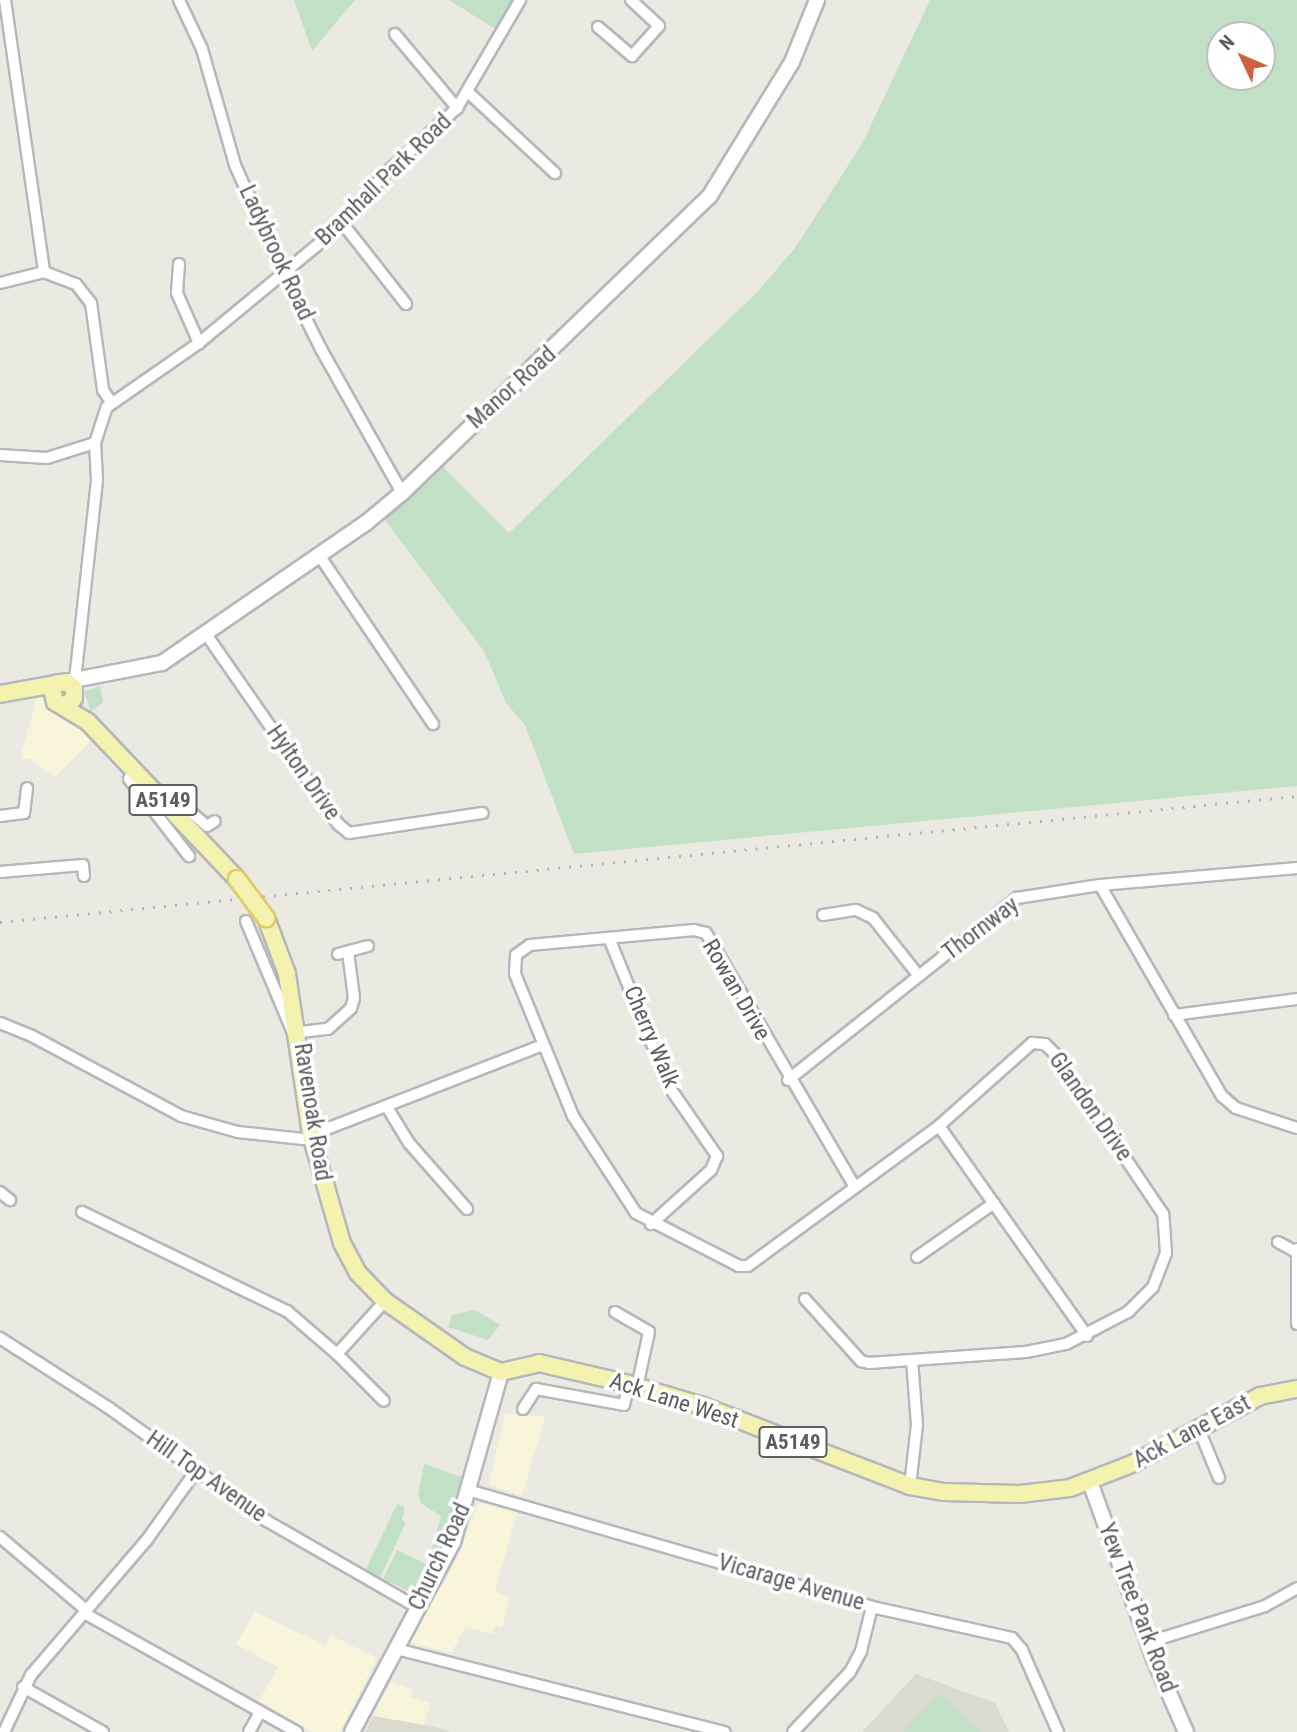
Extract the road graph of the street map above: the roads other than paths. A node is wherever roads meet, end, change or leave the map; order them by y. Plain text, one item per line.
1 (5, 0) edge
2 (179, 0) edge
3 (520, 0) edge
4 (631, 0) edge
5 (817, 0) edge
6 (598, 27) dead end
7 (395, 34) dead end
8 (468, 92) junction
9 (457, 108) junction
10 (555, 173) dead end
11 (343, 224) junction
12 (179, 264) dead end
13 (44, 272) junction
14 (283, 273) junction
15 (0, 284) edge
16 (407, 304) dead end
17 (199, 343) junction
18 (111, 402) junction
19 (95, 443) junction
20 (0, 455) edge
21 (402, 493) junction
22 (319, 555) junction
23 (206, 634) junction
24 (65, 691) junction
25 (6, 693) edge
26 (433, 724) dead end
27 (134, 768) junction
28 (27, 788) dead end
29 (172, 809) junction
30 (483, 813) dead end
31 (0, 816) edge
32 (215, 821) dead end
33 (189, 856) dead end
34 (1297, 868) edge
35 (0, 872) edge
36 (84, 876) dead end
37 (1100, 885) junction
38 (823, 915) dead end
39 (246, 921) dead end
40 (609, 938) junction
41 (368, 946) dead end
42 (919, 976) junction
43 (1297, 999) edge
44 (1174, 1015) junction
45 (0, 1023) edge
46 (299, 1033) junction
47 (543, 1045) junction
48 (788, 1080) junction
49 (387, 1107) junction
50 (939, 1126) junction
51 (1297, 1128) edge
52 (312, 1137) junction
53 (854, 1185) junction
54 (0, 1192) edge
55 (10, 1200) dead end
56 (994, 1203) junction
57 (467, 1209) dead end
58 (82, 1212) dead end
59 (651, 1224) junction
60 (1278, 1242) dead end
61 (1295, 1250) edge
62 (917, 1257) dead end
63 (805, 1298) dead end
64 (385, 1301) junction
65 (614, 1312) dead end
66 (1297, 1324) edge
67 (1087, 1336) junction
68 (0, 1338) edge
69 (337, 1354) junction
70 (912, 1360) junction
71 (501, 1372) junction
72 (633, 1385) junction
73 (1297, 1389) edge
74 (384, 1401) dead end
75 (523, 1409) dead end
76 (1198, 1427) junction
77 (196, 1471) junction
78 (1219, 1478) dead end
79 (1090, 1482) junction
80 (910, 1486) junction
81 (471, 1491) junction
82 (0, 1536) edge
83 (1297, 1588) edge
84 (872, 1607) junction
85 (418, 1608) junction
86 (85, 1612) junction
87 (1149, 1642) junction
88 (396, 1648) junction
89 (23, 1687) junction
90 (260, 1712) junction
91 (4, 1732) edge
92 (103, 1732) edge
93 (249, 1732) edge
94 (297, 1732) edge
95 (352, 1732) edge
96 (725, 1732) edge
97 (793, 1732) edge
98 (1058, 1732) edge
99 (1186, 1732) edge

1 - 13 street
2 - 14 street, Ladybrook Road
3 - 8 street, Bramhall Park Road
4 - 6 street
5 - 21 street, Manor Road
7 - 9 street
8 - 9 street, Bramhall Park Road
8 - 10 street
9 - 11 street, Bramhall Park Road
11 - 14 street, Bramhall Park Road
11 - 16 street
12 - 17 street
13 - 15 street
13 - 18 street
14 - 17 street, Bramhall Park Road
14 - 21 street, Ladybrook Road
17 - 18 street, Bramhall Park Road
18 - 19 street
19 - 20 street
19 - 24 street
21 - 22 street, Manor Road
22 - 23 street, Manor Road
22 - 26 street
23 - 24 street, Manor Road
23 - 30 street, Hylton Drive
24 - 25 main road, A5149
24 - 27 main road, Ravenoak Road / A5149
27 - 29 main road, Ravenoak Road / A5149
27 - 33 street, Ravenoak Road
28 - 31 street
29 - 32 street, Ravenoak Road
29 - 46 main road, Ravenoak Road / A5149, bridge
34 - 37 street, Thornway
35 - 36 street
37 - 42 street, Thornway
37 - 44 street
38 - 42 street
39 - 46 street
40 - 47 street, Rowan Drive
40 - 48 street, Rowan Drive
40 - 59 street, Cherry Walk
41 - 46 street
42 - 48 street, Thornway
43 - 44 street
44 - 51 street
45 - 52 street
46 - 52 main road, Ravenoak Road / A5149
47 - 49 street
47 - 59 street, Glandon Drive
48 - 53 street, Rowan Drive
49 - 52 street
49 - 57 street
50 - 53 street, Glandon Drive
50 - 56 street
50 - 67 street, Glandon Drive
52 - 64 main road, Ravenoak Road / A5149
53 - 59 street, Glandon Drive
54 - 55 street
56 - 62 street
56 - 67 street
58 - 69 street
60 - 61 street
61 - 66 street
63 - 70 street, Glandon Drive
64 - 69 street
64 - 71 main road, Ravenoak Road / A5149
65 - 72 street
67 - 70 street, Glandon Drive
68 - 77 street, Hill Top Avenue
69 - 74 street
70 - 80 street
71 - 72 main road, Ack Lane West / A5149
71 - 81 street, Church Road
72 - 75 street
72 - 80 main road, Ack Lane West / A5149
73 - 76 main road, Ack Lane East / A5149
76 - 78 street
76 - 79 main road, Ack Lane East / A5149
77 - 85 street, Hill Top Avenue
77 - 86 street
79 - 80 main road, Ack Lane West / A5149
79 - 87 street, Yew Tree Park Road
81 - 84 street, Vicarage Avenue
81 - 85 street, Church Road
82 - 86 street
83 - 87 street
84 - 97 street
84 - 98 street, Vicarage Avenue
85 - 88 street, Church Road
86 - 89 street
86 - 90 street
87 - 99 street, Yew Tree Park Road
88 - 95 street, Church Road
88 - 96 street
89 - 91 street
89 - 92 street
90 - 93 street
90 - 94 street

